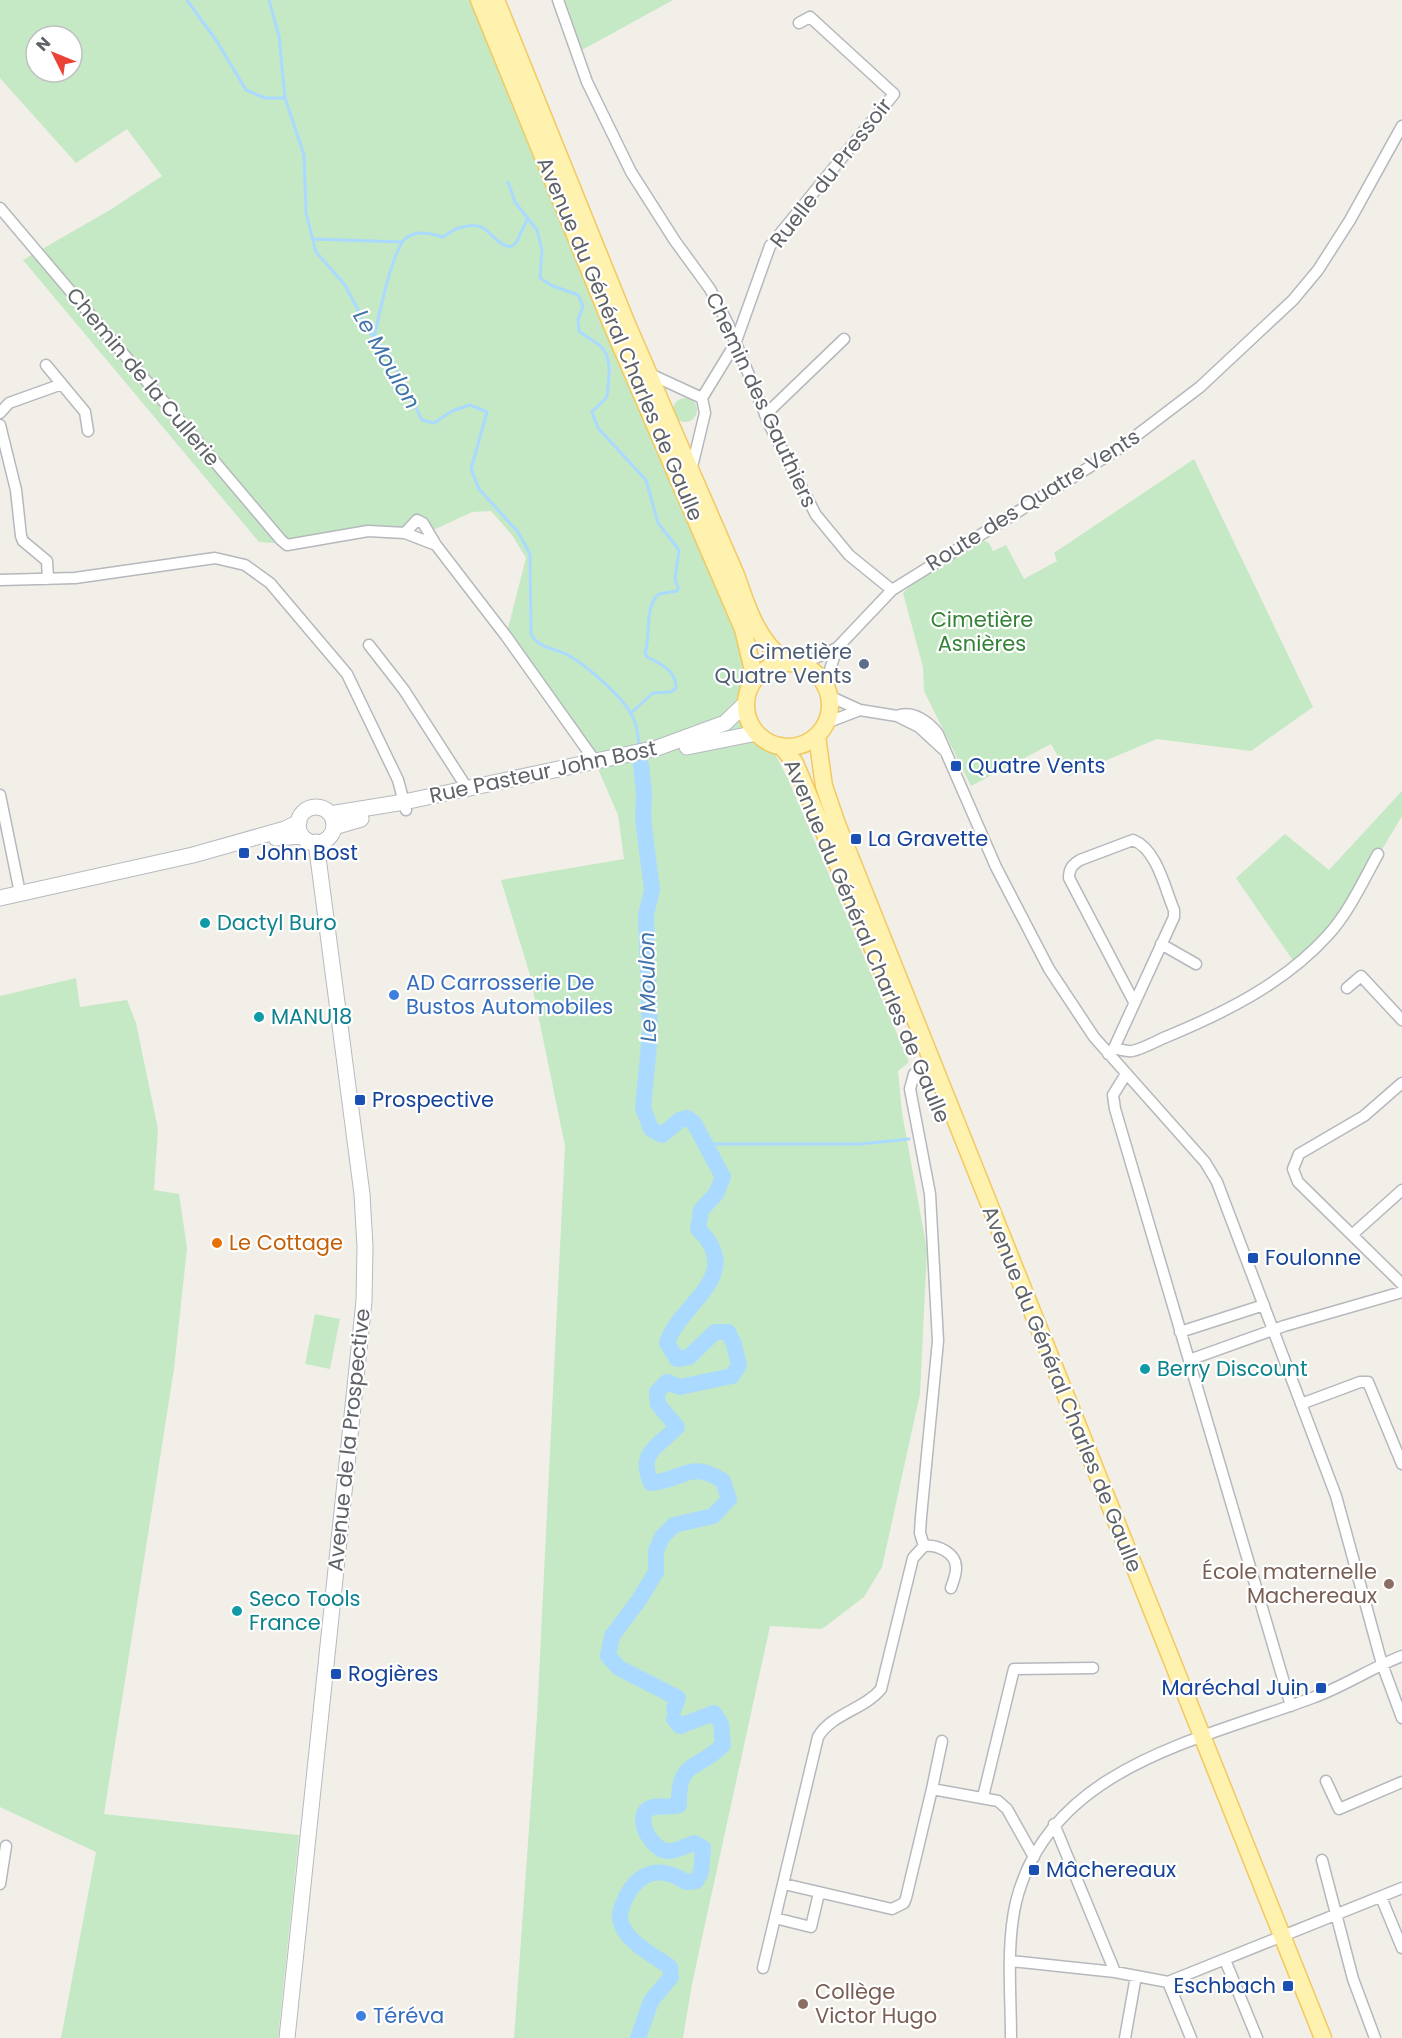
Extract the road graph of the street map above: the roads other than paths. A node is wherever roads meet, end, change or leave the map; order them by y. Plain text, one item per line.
1 (479, 0) edge
2 (496, 0) edge
3 (558, 0) edge
4 (800, 23) dead end
5 (1402, 126) edge
6 (0, 208) edge
7 (844, 339) dead end
8 (735, 344) junction
9 (46, 365) dead end
10 (650, 374) junction
11 (62, 384) junction
12 (702, 398) junction
13 (0, 413) edge
14 (765, 415) junction
15 (0, 425) edge
16 (88, 431) dead end
17 (691, 471) junction
18 (405, 532) junction
19 (436, 545) junction
20 (48, 579) junction
21 (0, 580) edge
22 (892, 590) junction
23 (369, 645) dead end
24 (837, 648) junction
25 (793, 664) junction
26 (755, 679) junction
27 (827, 690) junction
28 (746, 703) junction
29 (860, 710) junction
30 (897, 716) junction
31 (821, 729) junction
32 (757, 733) junction
33 (781, 746) junction
34 (658, 751) junction
35 (944, 751) junction
36 (627, 758) junction
37 (595, 761) junction
38 (467, 788) junction
39 (0, 795) edge
40 (405, 806) junction
41 (332, 820) junction
42 (306, 833) junction
43 (1378, 854) dead end
44 (20, 893) junction
45 (0, 898) edge
46 (1161, 944) junction
47 (1196, 964) dead end
48 (1347, 988) dead end
49 (1134, 1002) junction
50 (1402, 1020) edge
51 (1111, 1051) junction
52 (927, 1064) junction
53 (1126, 1074) junction
54 (1402, 1083) edge
55 (1402, 1190) edge
56 (1353, 1234) junction
57 (1402, 1284) edge
58 (1402, 1292) edge
59 (1264, 1305) junction
60 (1274, 1330) junction
61 (1180, 1332) junction
62 (1189, 1360) junction
63 (1301, 1404) junction
64 (1402, 1464) edge
65 (924, 1546) junction
66 (951, 1588) dead end
67 (1402, 1656) edge
68 (1382, 1664) junction
69 (1093, 1668) dead end
70 (1291, 1706) junction
71 (1402, 1718) edge
72 (1198, 1738) junction
73 (942, 1741) dead end
74 (1326, 1781) dead end
75 (1402, 1782) edge
76 (932, 1789) junction
77 (983, 1797) junction
78 (1054, 1824) junction
79 (6, 1846) dead end
80 (1034, 1857) junction
81 (1322, 1860) dead end
82 (0, 1884) edge
83 (784, 1884) junction
84 (1402, 1888) edge
85 (819, 1893) junction
86 (1382, 1897) junction
87 (1338, 1915) junction
88 (775, 1918) junction
89 (1279, 1937) junction
90 (1402, 1948) edge
91 (1225, 1959) junction
92 (1011, 1961) junction
93 (763, 1968) dead end
94 (1115, 1972) junction
95 (1136, 1976) junction
96 (1168, 1982) junction
97 (287, 2038) edge
98 (1011, 2038) edge
99 (1125, 2038) edge
100 (1191, 2038) edge
101 (1257, 2038) edge
102 (1315, 2038) edge
103 (1323, 2038) edge
104 (1375, 2038) edge

1 - 26 main road, Avenue du Général Charles de Gaulle
2 - 10 main road, Avenue du Général Charles de Gaulle
3 - 8 street, Chemin des Gauthiers
4 - 8 street, Ruelle du Pressoir
5 - 22 street, Route des Quatre Vents
6 - 18 street, Chemin de la Cullerie
7 - 14 street
8 - 12 street, Ruelle du Pressoir
8 - 14 street, Chemin des Gauthiers
9 - 11 street
10 - 12 street
10 - 17 main road, Avenue du Général Charles de Gaulle
11 - 13 street
11 - 16 street
12 - 17 street
14 - 22 street, Chemin des Gauthiers
15 - 20 street
17 - 25 main road, Avenue du Général Charles de Gaulle
18 - 19 street
18 - 19 street
19 - 37 street
20 - 21 street
20 - 40 street
22 - 24 street, Route des Quatre Vents
23 - 38 street
24 - 25 street
24 - 27 street
25 - 26 main road
25 - 27 main road, Avenue du Général Charles de Gaulle
26 - 28 main road
27 - 29 street
27 - 31 main road, Avenue du Général Charles de Gaulle
28 - 32 main road
28 - 34 main road, Rue Pasteur John Bost
29 - 30 street
29 - 31 street
30 - 35 street
30 - 35 street
31 - 33 main road, Avenue du Général Charles de Gaulle
31 - 52 main road, Avenue du Général Charles de Gaulle
32 - 33 main road, Avenue du Général Charles de Gaulle
32 - 34 main road, Rue Pasteur John Bost
33 - 52 main road, Avenue du Général Charles de Gaulle
34 - 36 main road, Rue Pasteur John Bost
35 - 51 street
36 - 37 main road, Rue Pasteur John Bost
36 - 40 main road, Rue Pasteur John Bost
37 - 38 main road, Rue Pasteur John Bost
38 - 40 main road, Rue Pasteur John Bost
39 - 44 street
40 - 41 main road, Rue Pasteur John Bost
41 - 42 main road
41 - 42 main road
42 - 44 main road
42 - 97 main road, Avenue de la Prospective
43 - 51 street
44 - 45 main road
46 - 47 street
46 - 49 street
46 - 49 street
48 - 50 street
49 - 51 street
51 - 53 street
52 - 65 street
52 - 72 main road, Avenue du Général Charles de Gaulle
53 - 59 street
53 - 61 street
54 - 56 street
55 - 56 street
56 - 57 street
58 - 60 street
59 - 60 street
59 - 61 street
60 - 62 street
60 - 63 street
61 - 62 street
62 - 70 street
63 - 64 street
63 - 68 street
65 - 66 street
65 - 83 street
67 - 68 street
68 - 70 street
68 - 71 street
69 - 77 street
70 - 72 street
72 - 78 street
72 - 89 main road, Avenue du Général Charles de Gaulle
73 - 76 street
74 - 75 street
76 - 77 street
76 - 85 street
77 - 80 street
78 - 80 street
78 - 94 street
79 - 82 street
80 - 92 street
81 - 87 street
83 - 85 street
83 - 88 street
84 - 86 street
85 - 88 street
86 - 87 street
86 - 90 street
87 - 89 street
87 - 104 street
88 - 93 street
89 - 91 street
89 - 102 main road, Avenue du Général Charles de Gaulle
89 - 103 main road, Avenue du Général Charles de Gaulle
91 - 96 street
91 - 101 street
92 - 94 street
92 - 98 street
94 - 95 street
95 - 96 street
95 - 99 street
96 - 100 street

